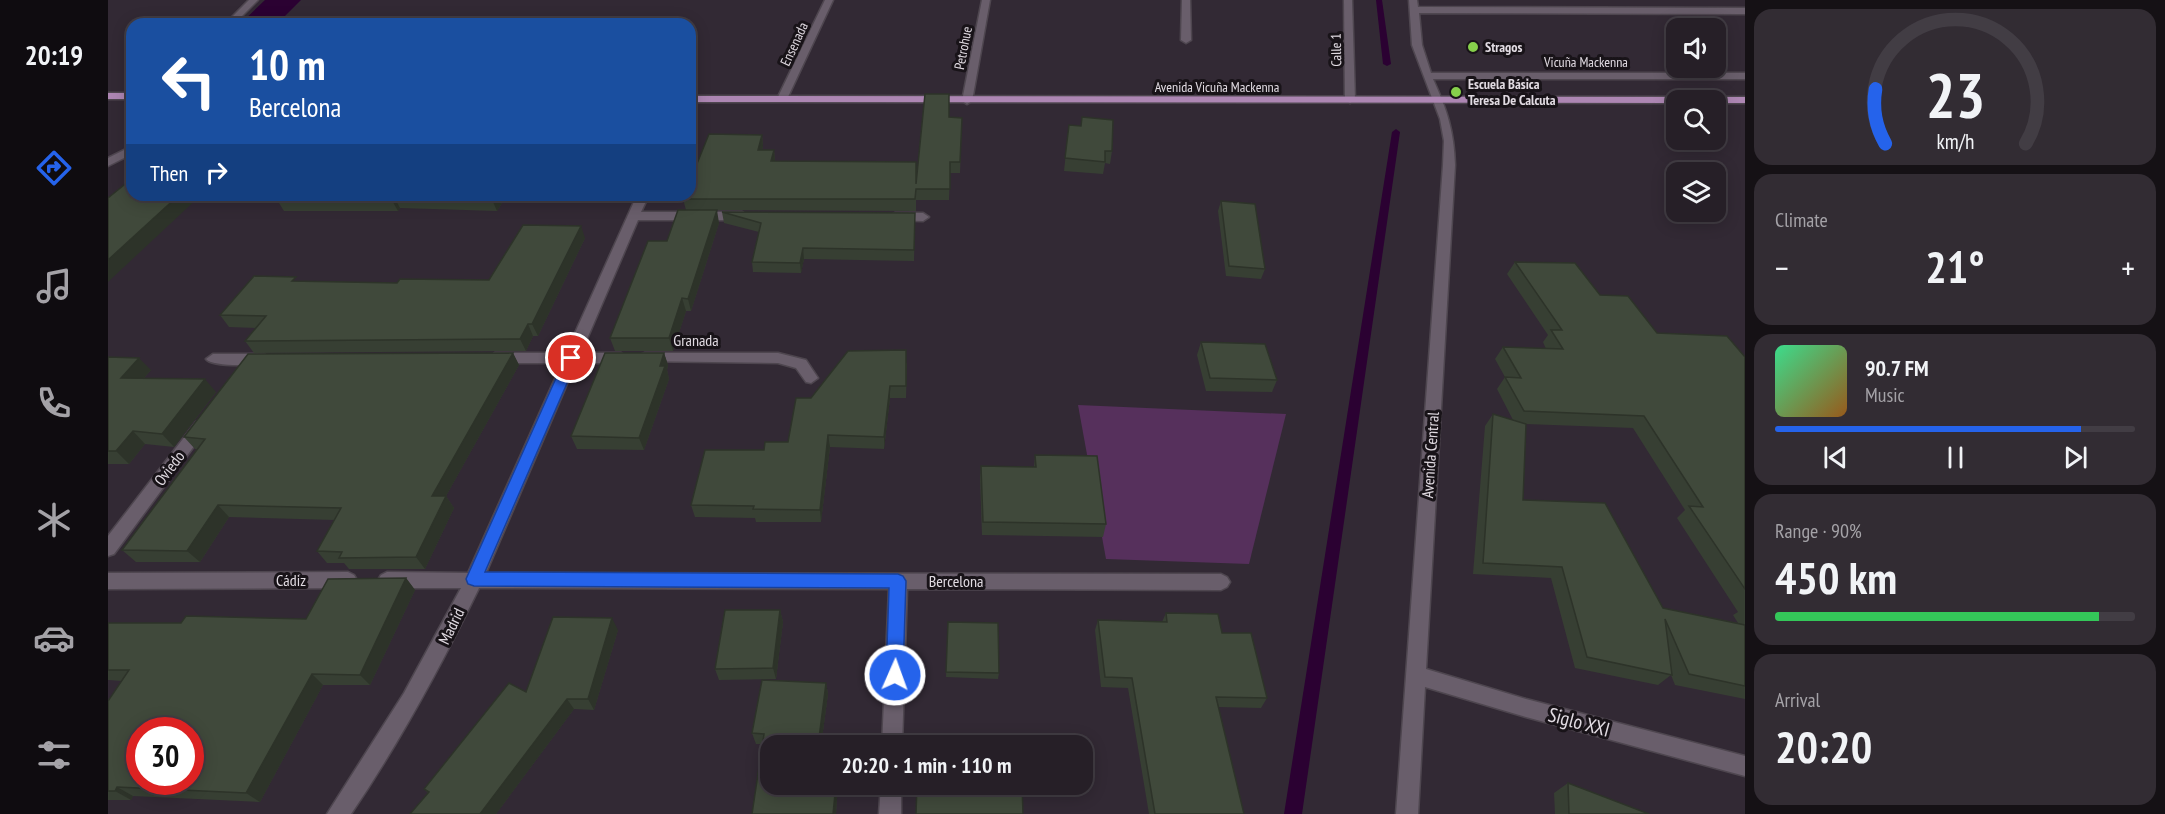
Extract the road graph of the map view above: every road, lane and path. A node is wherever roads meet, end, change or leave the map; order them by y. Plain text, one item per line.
1 (254, 0) edge
2 (829, 0) edge
3 (986, 0) edge
4 (1186, 0) edge
5 (1348, 0) edge
6 (1414, 5) edge
7 (1745, 11) edge
8 (235, 18) edge
9 (1186, 40) dead end
10 (1426, 76) junction
11 (1745, 76) edge
12 (108, 96) edge
13 (126, 96) edge
14 (1436, 98) junction
15 (696, 99) edge
16 (782, 99) junction
17 (1350, 100) junction
18 (1745, 100) edge
19 (967, 101) junction
20 (126, 152) edge
21 (108, 163) edge
22 (640, 201) edge
23 (634, 216) junction
24 (750, 216) edge
25 (877, 216) edge
26 (923, 217) dead end
27 (252, 358) junction
28 (276, 358) edge
29 (477, 358) edge
30 (571, 358) junction
31 (213, 359) dead end
32 (238, 378) edge
33 (811, 378) dead end
34 (209, 416) edge
35 (108, 549) edge
36 (474, 579) junction
37 (108, 581) edge
38 (898, 581) junction
39 (1221, 582) dead end
40 (1415, 675) junction
41 (892, 735) edge
42 (1745, 766) edge
43 (891, 795) edge
44 (338, 814) edge
45 (890, 814) edge
46 (1407, 814) edge

1 - 8 street
2 - 16 street, Ensenada
3 - 19 street, Petrohue
4 - 9 street
5 - 17 street, Calle 1
6 - 7 street
6 - 10 street, Avenida Central
10 - 11 street, Vicuña Mackenna
10 - 14 street, Avenida Central
12 - 13 main road
14 - 17 main road, Avenida Vicuña Mackenna
14 - 18 main road, Avenida Vicuña Mackenna
14 - 40 street, Avenida Central
15 - 16 main road, Avenida Vicuña Mackenna
16 - 19 main road, Avenida Vicuña Mackenna
17 - 19 main road, Avenida Vicuña Mackenna
20 - 21 street
22 - 23 street, Madrid
23 - 24 street
23 - 30 street, Madrid
25 - 26 street
27 - 28 street
27 - 31 street
27 - 32 street
29 - 30 street, Granada
30 - 33 street, Granada
30 - 36 street, Madrid
34 - 35 street, Oviedo
36 - 37 street, Cádiz
36 - 38 street, Bercelona
36 - 44 street, Madrid
38 - 39 street, Bercelona
38 - 41 street
40 - 42 street, Siglo XXI
40 - 46 street, Avenida Central
43 - 45 street

